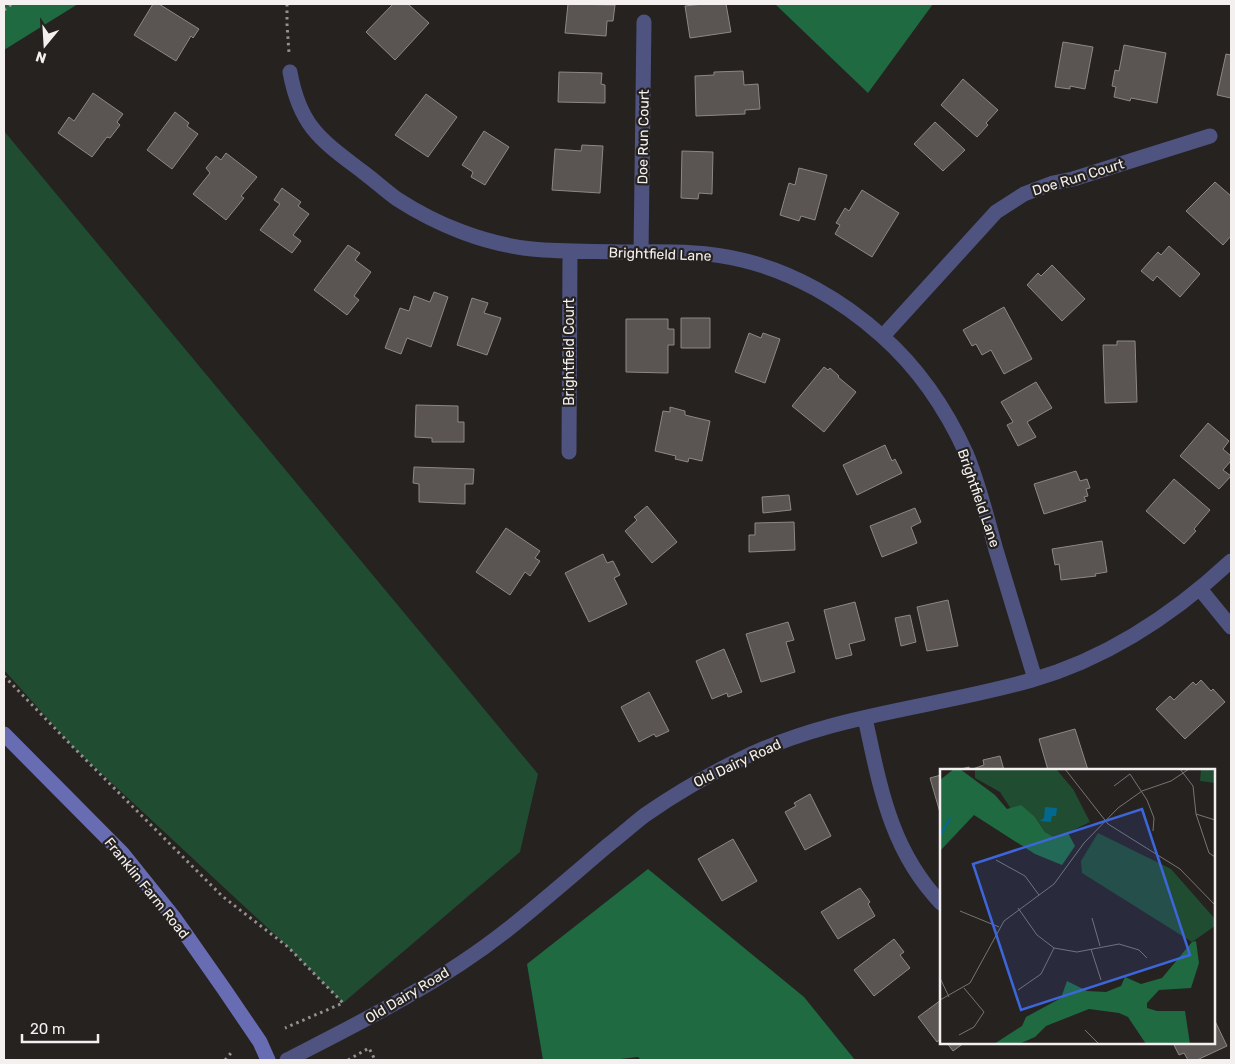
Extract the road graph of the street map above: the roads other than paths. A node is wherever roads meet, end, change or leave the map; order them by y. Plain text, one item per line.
1 (644, 22) dead end
2 (290, 72) road end
3 (1210, 136) dead end
4 (570, 251) junction
5 (641, 252) junction
6 (883, 336) junction
7 (569, 452) dead end
8 (1231, 561) edge
9 (1200, 590) junction
10 (1231, 628) edge
11 (1035, 679) junction
12 (865, 718) junction
13 (4, 734) edge
14 (940, 902) edge
15 (268, 1060) edge
16 (287, 1060) edge

1 - 5 street, Doe Run Court
2 - 4 street, Brightfield Lane
3 - 6 street, Doe Run Court
4 - 5 street, Brightfield Lane
4 - 7 street, Brightfield Court
5 - 6 street, Brightfield Lane
6 - 11 street, Brightfield Lane
8 - 9 street, Old Dairy Road
9 - 10 street
9 - 11 street, Old Dairy Road
11 - 12 street, Old Dairy Road
12 - 14 street
12 - 16 street, Old Dairy Road
13 - 15 main road, Franklin Farm Road

